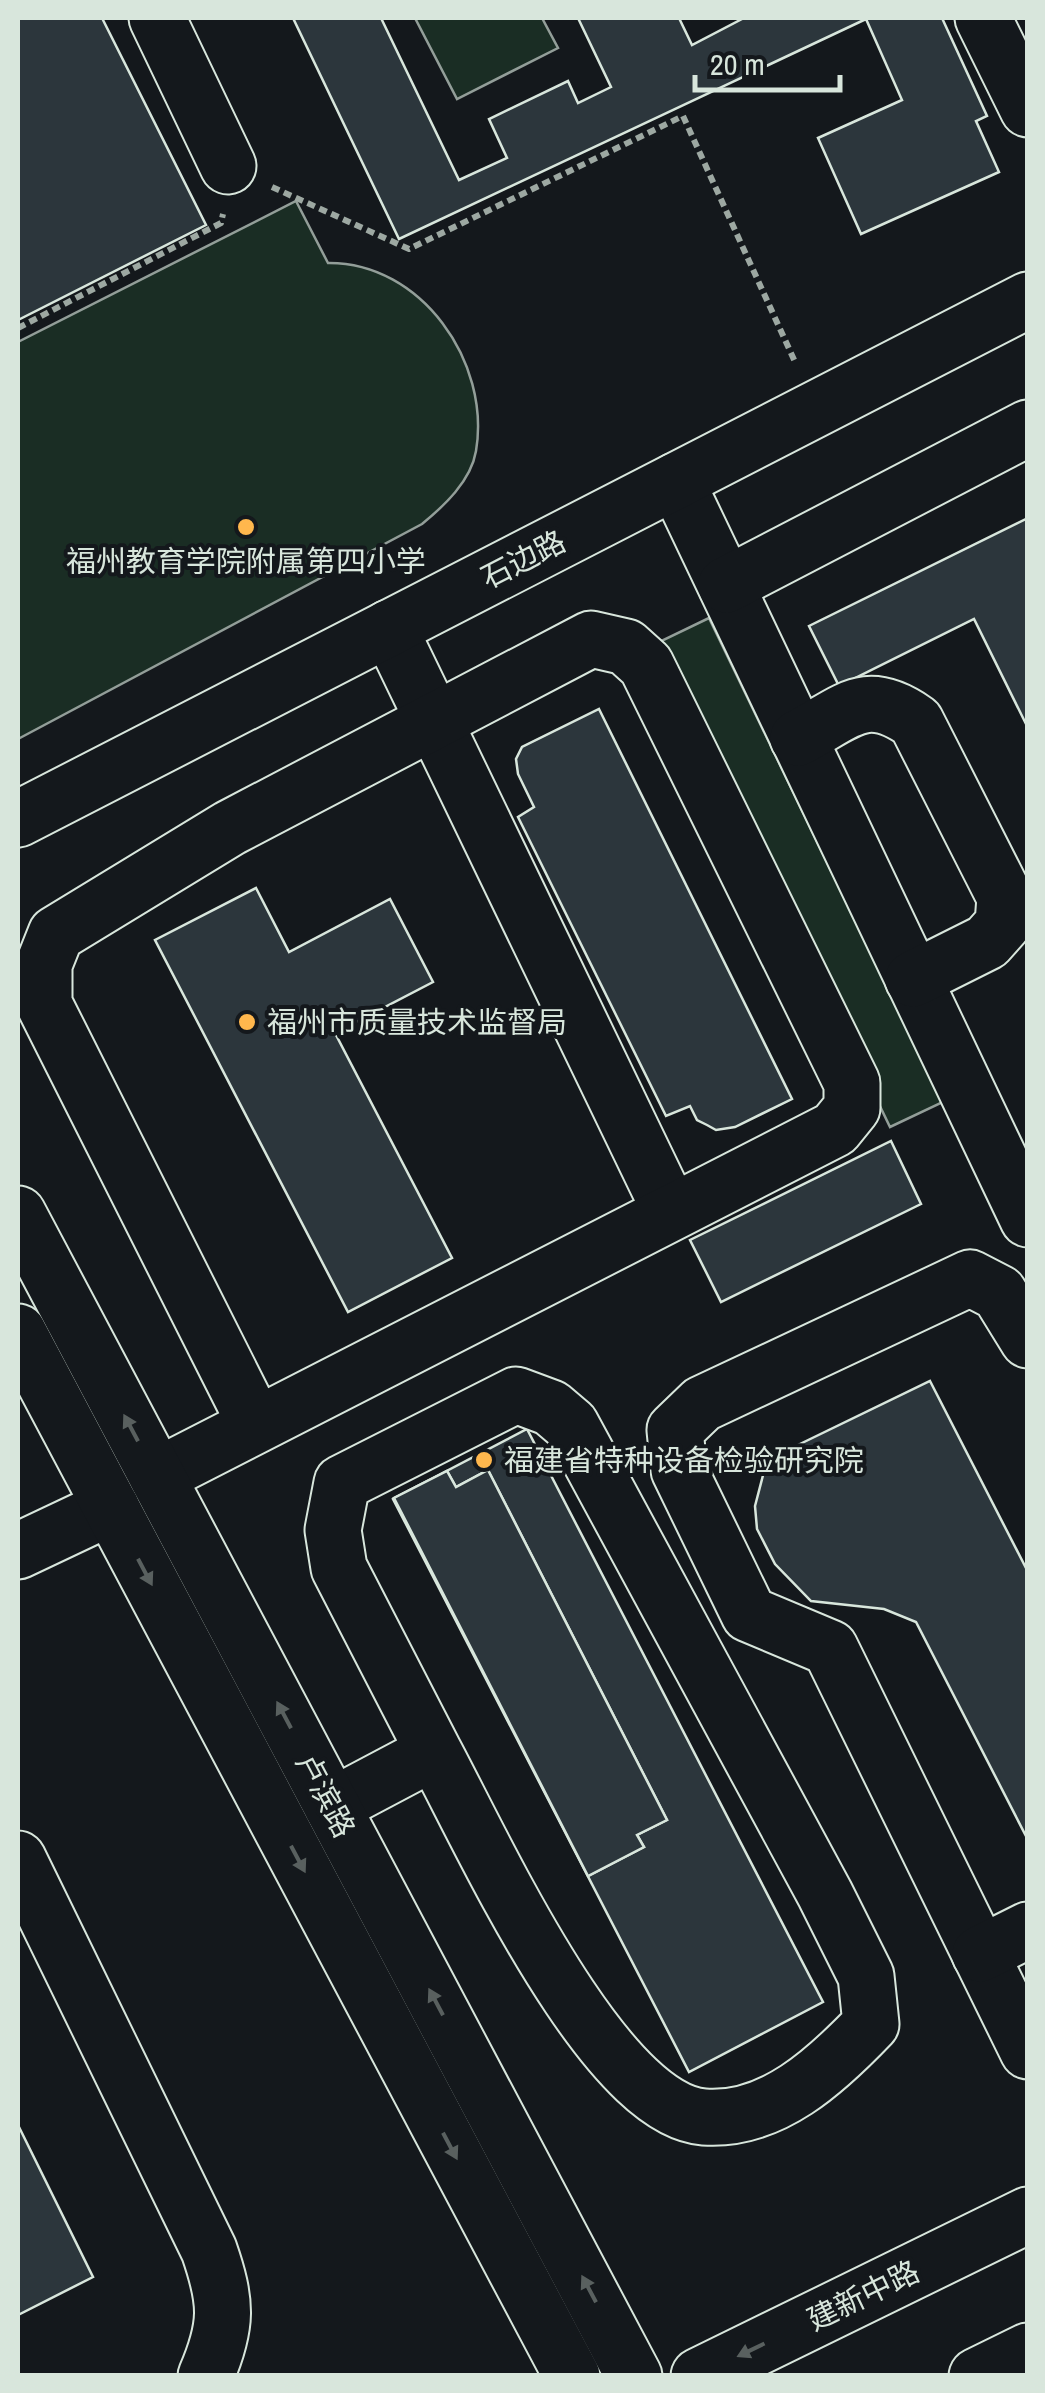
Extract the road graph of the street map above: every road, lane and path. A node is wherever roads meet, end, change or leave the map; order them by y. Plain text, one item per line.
1 (157, 18) edge
2 (982, 18) edge
3 (1028, 109) edge
4 (233, 178) junction
5 (1028, 300) edge
6 (18, 328) edge
7 (816, 408) junction
8 (1028, 428) edge
9 (676, 480) junction
10 (726, 586) junction
11 (389, 628) junction
12 (434, 722) junction
13 (798, 738) junction
14 (18, 819) edge
15 (913, 979) junction
16 (672, 1212) junction
17 (18, 1214) edge
18 (1028, 1219) edge
19 (18, 1332) edge
20 (1028, 1340) edge
21 (256, 1425) junction
22 (157, 1476) junction
23 (111, 1507) junction
24 (18, 1551) edge
25 (434, 1752) junction
26 (332, 1806) junction
27 (18, 1859) edge
28 (1028, 1930) edge
29 (980, 1954) junction
30 (1028, 2052) edge
31 (1028, 2215) edge
32 (1028, 2351) edge
33 (206, 2376) edge
34 (572, 2376) edge
35 (634, 2376) edge
36 (698, 2376) edge
37 (977, 2376) edge

1 - 4 main road
2 - 3 main road
4 - 6 path
4 - 7 path
5 - 7 main road, 石边路
7 - 9 main road, 石边路
8 - 10 main road
9 - 10 main road
9 - 11 main road, 石边路
10 - 13 main road
11 - 12 main road
11 - 14 main road, 石边路
12 - 16 main road
12 - 16 main road
12 - 21 main road
13 - 15 main road
13 - 15 main road
15 - 18 main road
16 - 21 main road
22 -> 17 main road, 卢滨路
19 - 23 main road
20 - 29 main road
21 - 22 main road
26 -> 22 main road, 卢滨路
23 - 24 main road
23 -> 34 main road
25 - 25 main road
25 - 26 main road
35 -> 26 main road, 卢滨路
27 - 33 main road
28 - 29 main road
29 - 30 main road
31 -> 36 main road, 建新中路
32 - 37 main road

